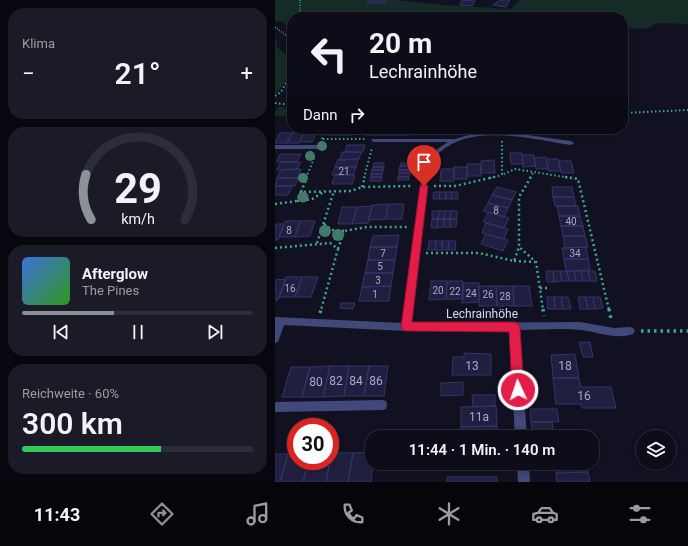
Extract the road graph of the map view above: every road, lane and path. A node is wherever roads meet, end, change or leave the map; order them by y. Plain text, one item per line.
1 (300, 0) edge
2 (300, 12) edge
3 (275, 28) edge
4 (287, 36) edge
5 (287, 81) edge
6 (275, 96) edge
7 (275, 103) edge
8 (287, 104) edge
9 (688, 110) edge
10 (628, 113) edge
11 (323, 134) edge
12 (502, 134) junction
13 (321, 139) junction
14 (374, 140) junction
15 (455, 140) junction
16 (571, 143) dead end
17 (275, 147) edge
18 (319, 147) junction
19 (533, 173) junction
20 (502, 175) junction
21 (424, 186) junction
22 (362, 187) junction
23 (334, 191) junction
24 (301, 192) junction
25 (324, 192) junction
26 (297, 201) junction
27 (275, 204) edge
28 (323, 224) junction
29 (419, 227) junction
30 (344, 231) junction
31 (317, 243) junction
32 (519, 247) junction
33 (275, 248) edge
34 (338, 249) junction
35 (416, 253) junction
36 (514, 261) junction
37 (536, 262) junction
38 (540, 288) junction
39 (547, 288) dead end
40 (278, 321) edge
41 (317, 323) junction
42 (545, 326) junction
43 (406, 327) junction
44 (515, 327) junction
45 (630, 331) joint
46 (688, 331) edge
47 (614, 332) junction
48 (275, 339) edge
49 (382, 405) dead end
50 (275, 407) edge
51 (521, 430) edge
52 (523, 470) edge
53 (524, 482) edge

1 - 2 path
3 - 4 path
5 - 6 path
7 - 8 path
9 - 10 path
11 - 13 path
12 - 15 street
12 - 16 street
12 - 20 path
13 - 14 path
13 - 18 path
14 - 15 street
14 - 22 path
15 - 21 street
17 - 18 street
18 - 24 path
19 - 20 path
19 - 32 path
19 - 47 path
20 - 21 path
21 - 22 path
21 - 29 street
22 - 23 path
23 - 25 path
23 - 28 path
24 - 25 path
24 - 26 path
25 - 26 path
26 - 27 path
28 - 30 path
28 - 31 path
29 - 30 path
29 - 35 street
30 - 34 path
31 - 33 path
31 - 34 path
32 - 36 path
32 - 37 path
34 - 41 path
35 - 36 path
35 - 43 street
36 - 37 path
37 - 38 path
38 - 39 path
38 - 42 path
40 - 41 street, Lechrainhöhe
40 - 48 street
41 - 43 street, Lechrainhöhe
42 - 44 street, Lechrainhöhe
42 - 47 street, Lechrainhöhe
43 - 44 street, Lechrainhöhe
44 - 51 street
45 - 46 path
45 - 47 street, Lechrainhöhe
49 - 50 street
52 - 53 street

